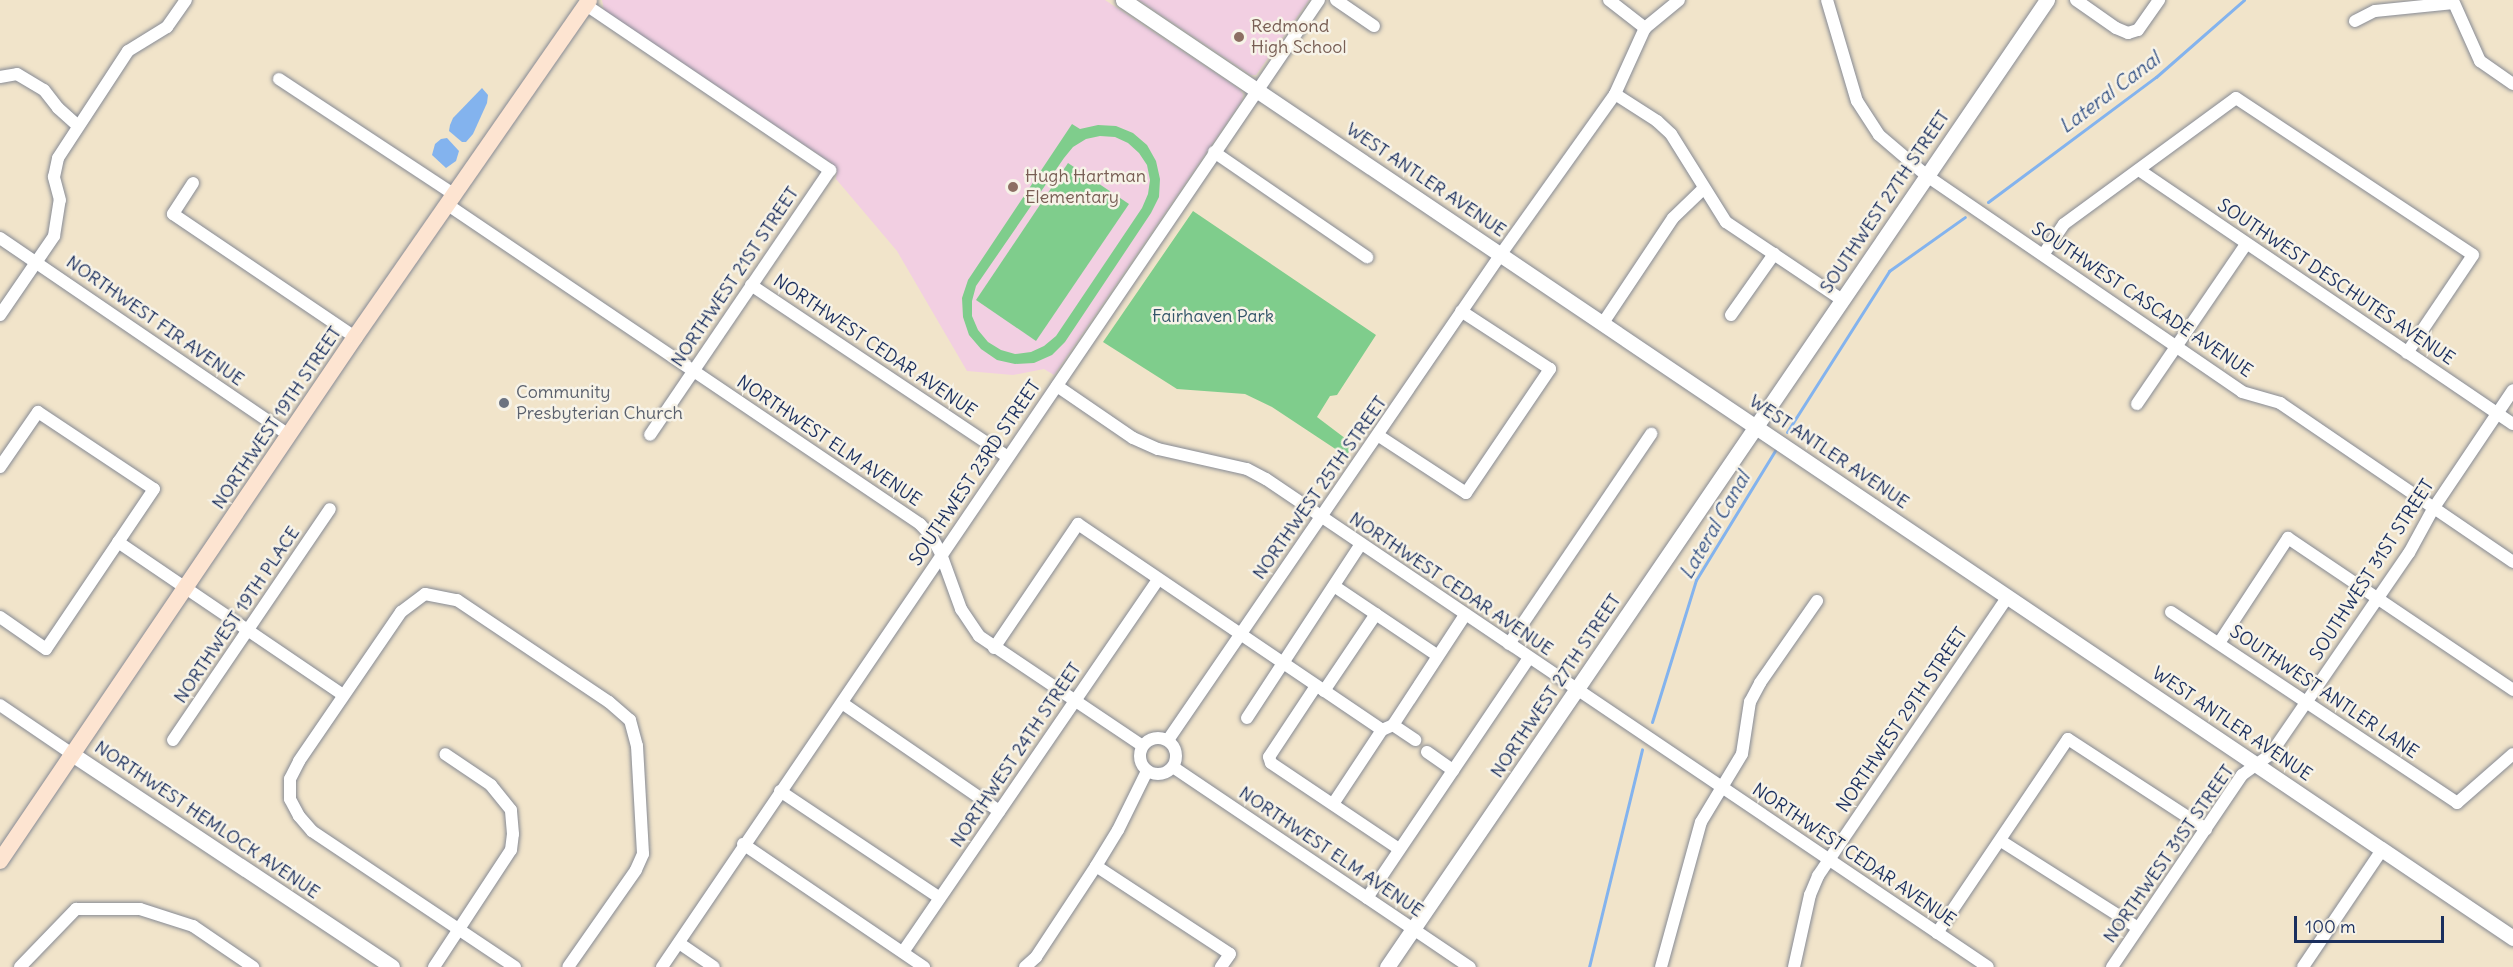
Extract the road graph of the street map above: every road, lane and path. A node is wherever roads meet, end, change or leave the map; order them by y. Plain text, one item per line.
1 (186, 0) edge
2 (1123, 0) edge
3 (1319, 0) edge
4 (1336, 0) edge
5 (1609, 0) edge
6 (1679, 0) edge
7 (1827, 0) edge
8 (2047, 0) edge
9 (2076, 0) edge
10 (2159, 0) edge
11 (2454, 1) edge
12 (587, 2) edge
13 (2355, 21) dead end
14 (1374, 26) dead end
15 (1645, 28) junction
16 (0, 77) edge
17 (279, 79) dead end
18 (2513, 84) edge
19 (1257, 89) junction
20 (1615, 94) junction
21 (78, 126) junction
22 (1214, 152) junction
23 (2139, 170) junction
24 (1927, 176) junction
25 (193, 183) dead end
26 (1703, 189) junction
27 (451, 200) junction
28 (0, 238) edge
29 (2246, 244) junction
30 (1501, 254) junction
31 (1774, 254) junction
32 (2043, 255) junction
33 (1367, 257) dead end
34 (36, 261) junction
35 (752, 285) junction
36 (1842, 300) junction
37 (1461, 312) junction
38 (0, 315) edge
39 (1731, 315) dead end
40 (1603, 323) junction
41 (355, 337) junction
42 (2176, 347) junction
43 (2407, 353) junction
44 (694, 370) junction
45 (1057, 386) junction
46 (2513, 390) edge
47 (2137, 404) dead end
48 (2498, 414) junction
49 (2513, 424) edge
50 (1756, 426) junction
51 (1651, 434) dead end
52 (289, 435) junction
53 (650, 435) dead end
54 (1379, 436) junction
55 (1008, 457) junction
56 (0, 467) edge
57 (330, 509) dead end
58 (2433, 509) junction
59 (1322, 518) junction
60 (118, 542) junction
61 (1361, 544) junction
62 (941, 554) junction
63 (2513, 562) edge
64 (1158, 579) junction
65 (1334, 586) junction
66 (186, 589) junction
67 (2008, 596) junction
68 (2377, 598) junction
69 (1818, 601) dead end
70 (2171, 612) dead end
71 (1376, 614) junction
72 (1466, 615) junction
73 (0, 617) edge
74 (249, 631) junction
75 (1240, 635) junction
76 (2218, 643) junction
77 (1509, 644) junction
78 (994, 648) junction
79 (1438, 656) junction
80 (1528, 658) junction
81 (1283, 664) junction
82 (1320, 688) junction
83 (2513, 690) edge
84 (1576, 691) junction
85 (343, 695) junction
86 (1074, 702) junction
87 (2306, 702) junction
88 (842, 703) junction
89 (0, 705) edge
90 (1247, 718) dead end
91 (1388, 728) junction
92 (173, 740) dead end
93 (1168, 740) junction
94 (1415, 740) dead end
95 (1143, 746) junction
96 (1427, 752) dead end
97 (72, 754) junction
98 (446, 754) dead end
99 (2513, 754) edge
100 (2258, 766) junction
101 (1173, 767) junction
102 (1453, 770) junction
103 (1147, 771) junction
104 (1722, 788) junction
105 (780, 791) junction
106 (1333, 804) junction
107 (999, 811) junction
108 (2206, 829) junction
109 (2001, 841) junction
110 (743, 844) junction
111 (1400, 849) junction
112 (2382, 850) junction
113 (1829, 859) junction
114 (0, 861) edge
115 (1096, 866) junction
116 (940, 898) junction
117 (1367, 898) junction
118 (459, 928) junction
119 (2138, 928) junction
120 (1413, 929) junction
121 (1937, 933) junction
122 (2513, 938) edge
123 (679, 943) junction
124 (903, 952) junction
125 (20, 967) edge
126 (254, 967) edge
127 (392, 967) edge
128 (434, 967) edge
129 (515, 967) edge
130 (568, 967) edge
131 (662, 967) edge
132 (714, 967) edge
133 (924, 967) edge
134 (1025, 967) edge
135 (1221, 967) edge
136 (1388, 967) edge
137 (1470, 967) edge
138 (1661, 967) edge
139 (1794, 967) edge
140 (1988, 967) edge
141 (2112, 967) edge
142 (2303, 967) edge

1 - 21 street
2 - 19 street, WEST ANTLER AVENUE
3 - 19 street, SOUTHWEST 23RD STREET
4 - 14 street
5 - 15 street
6 - 15 street
7 - 24 street, SOUTHWEST CASCADE AVENUE
8 - 24 street, SOUTHWEST 27TH STREET
9 - 10 street
11 - 13 street
11 - 18 street
12 - 27 main road, NORTHWEST 19TH STREET
12 - 35 street, NORTHWEST 21ST STREET
15 - 20 street, NORTHWEST 25TH STREET
16 - 21 street
17 - 27 street, NORTHWEST ELM AVENUE
19 - 22 street, SOUTHWEST 23RD STREET
19 - 30 street, WEST ANTLER AVENUE
20 - 26 street
20 - 30 street, NORTHWEST 25TH STREET
21 - 34 street
22 - 33 street
22 - 45 street, SOUTHWEST 23RD STREET
23 - 29 street, SOUTHWEST DESCHUTES AVENUE
23 - 32 street
23 - 43 street
24 - 32 street, SOUTHWEST CASCADE AVENUE
24 - 36 street, SOUTHWEST 27TH STREET
25 - 41 street
26 - 31 street
26 - 40 street
27 - 41 main road, NORTHWEST 19TH STREET
27 - 44 street, NORTHWEST ELM AVENUE
28 - 34 street, NORTHWEST FIR AVENUE
29 - 42 street
29 - 43 street, SOUTHWEST DESCHUTES AVENUE
30 - 37 street, NORTHWEST 25TH STREET
30 - 40 street, WEST ANTLER AVENUE
31 - 36 street
31 - 39 street
32 - 42 street, SOUTHWEST CASCADE AVENUE
34 - 38 street
34 - 52 street, NORTHWEST FIR AVENUE
35 - 44 street, NORTHWEST 21ST STREET
35 - 55 street, NORTHWEST CEDAR AVENUE
36 - 50 street, SOUTHWEST 27TH STREET
37 - 54 street, NORTHWEST 25TH STREET
37 - 54 street
40 - 50 street, WEST ANTLER AVENUE
41 - 52 main road, NORTHWEST 19TH STREET
42 - 47 street
42 - 58 street, SOUTHWEST CASCADE AVENUE
43 - 48 street, SOUTHWEST DESCHUTES AVENUE
44 - 53 street, NORTHWEST 21ST STREET
44 - 62 street, NORTHWEST ELM AVENUE
45 - 55 street, SOUTHWEST 23RD STREET
45 - 59 street, NORTHWEST CEDAR AVENUE
46 - 48 street, SOUTHWEST 31ST STREET
48 - 49 street, SOUTHWEST DESCHUTES AVENUE
48 - 58 street, SOUTHWEST 31ST STREET
50 - 67 street, WEST ANTLER AVENUE
50 - 84 street, NORTHWEST 27TH STREET
51 - 77 street
52 - 66 main road, NORTHWEST 19TH STREET
54 - 59 street, NORTHWEST 25TH STREET
55 - 62 street, SOUTHWEST 23RD STREET
56 - 60 street
57 - 74 street, NORTHWEST 19TH PLACE
58 - 63 street, SOUTHWEST CASCADE AVENUE
58 - 68 street, SOUTHWEST 31ST STREET
59 - 61 street, NORTHWEST CEDAR AVENUE
59 - 75 street, NORTHWEST 25TH STREET
60 - 66 street
60 - 73 street
61 - 65 street
61 - 72 street, NORTHWEST CEDAR AVENUE
62 - 78 street, NORTHWEST ELM AVENUE
62 - 88 street, SOUTHWEST 23RD STREET
64 - 75 street
64 - 78 street
64 - 86 street, NORTHWEST 24TH STREET
65 - 71 street
65 - 81 street
66 - 74 street
66 - 97 main road, NORTHWEST 19TH STREET
67 - 100 street, WEST ANTLER AVENUE
67 - 113 street, NORTHWEST 29TH STREET
68 - 76 street
68 - 83 street
68 - 87 street, SOUTHWEST 31ST STREET
69 - 104 street
70 - 76 street, SOUTHWEST ANTLER LANE
71 - 79 street
71 - 82 street
72 - 77 street, NORTHWEST CEDAR AVENUE
72 - 79 street
74 - 85 street
74 - 92 street, NORTHWEST 19TH PLACE
75 - 81 street
75 - 93 street, NORTHWEST 25TH STREET
76 - 87 street, SOUTHWEST ANTLER LANE
77 - 80 street, NORTHWEST CEDAR AVENUE
78 - 86 street, NORTHWEST ELM AVENUE
79 - 91 street
80 - 84 street, NORTHWEST CEDAR AVENUE
80 - 102 street
81 - 82 street
81 - 90 street
82 - 91 street
82 - 106 street
84 - 104 street, NORTHWEST CEDAR AVENUE
84 - 120 street, NORTHWEST 27TH STREET
85 - 118 street
85 - 130 street
86 - 95 street, NORTHWEST ELM AVENUE
86 - 107 street, NORTHWEST 24TH STREET
87 - 99 street, SOUTHWEST ANTLER LANE
87 - 100 street, SOUTHWEST 31ST STREET
88 - 105 street, SOUTHWEST 23RD STREET
88 - 107 street
89 - 97 street, NORTHWEST HEMLOCK AVENUE
91 - 94 street
91 - 106 street
93 - 95 street
93 - 101 street
95 - 103 street
96 - 102 street
97 - 114 main road, NORTHWEST 19TH STREET
97 - 127 street, NORTHWEST HEMLOCK AVENUE
98 - 118 street
100 - 108 street, NORTHWEST 31ST STREET
100 - 112 street, WEST ANTLER AVENUE
101 - 103 street
101 - 117 street, NORTHWEST ELM AVENUE
102 - 111 street
103 - 115 street
104 - 113 street, NORTHWEST CEDAR AVENUE
104 - 138 street
105 - 110 street, SOUTHWEST 23RD STREET
105 - 116 street
106 - 111 street
107 - 116 street, NORTHWEST 24TH STREET
108 - 109 street
108 - 119 street, NORTHWEST 31ST STREET
109 - 119 street
109 - 121 street
110 - 123 street, SOUTHWEST 23RD STREET
110 - 124 street
111 - 117 street
112 - 122 street, WEST ANTLER AVENUE
112 - 142 street
113 - 121 street, NORTHWEST CEDAR AVENUE
113 - 139 street, NORTHWEST 29TH STREET
115 - 134 street
115 - 135 street
116 - 124 street, NORTHWEST 24TH STREET
117 - 120 street, NORTHWEST ELM AVENUE
118 - 128 street
118 - 129 street
119 - 141 street, NORTHWEST 31ST STREET
120 - 136 street, NORTHWEST 27TH STREET
120 - 137 street, NORTHWEST ELM AVENUE
121 - 140 street, NORTHWEST CEDAR AVENUE
123 - 131 street, SOUTHWEST 23RD STREET
123 - 132 street
124 - 133 street
125 - 126 street

